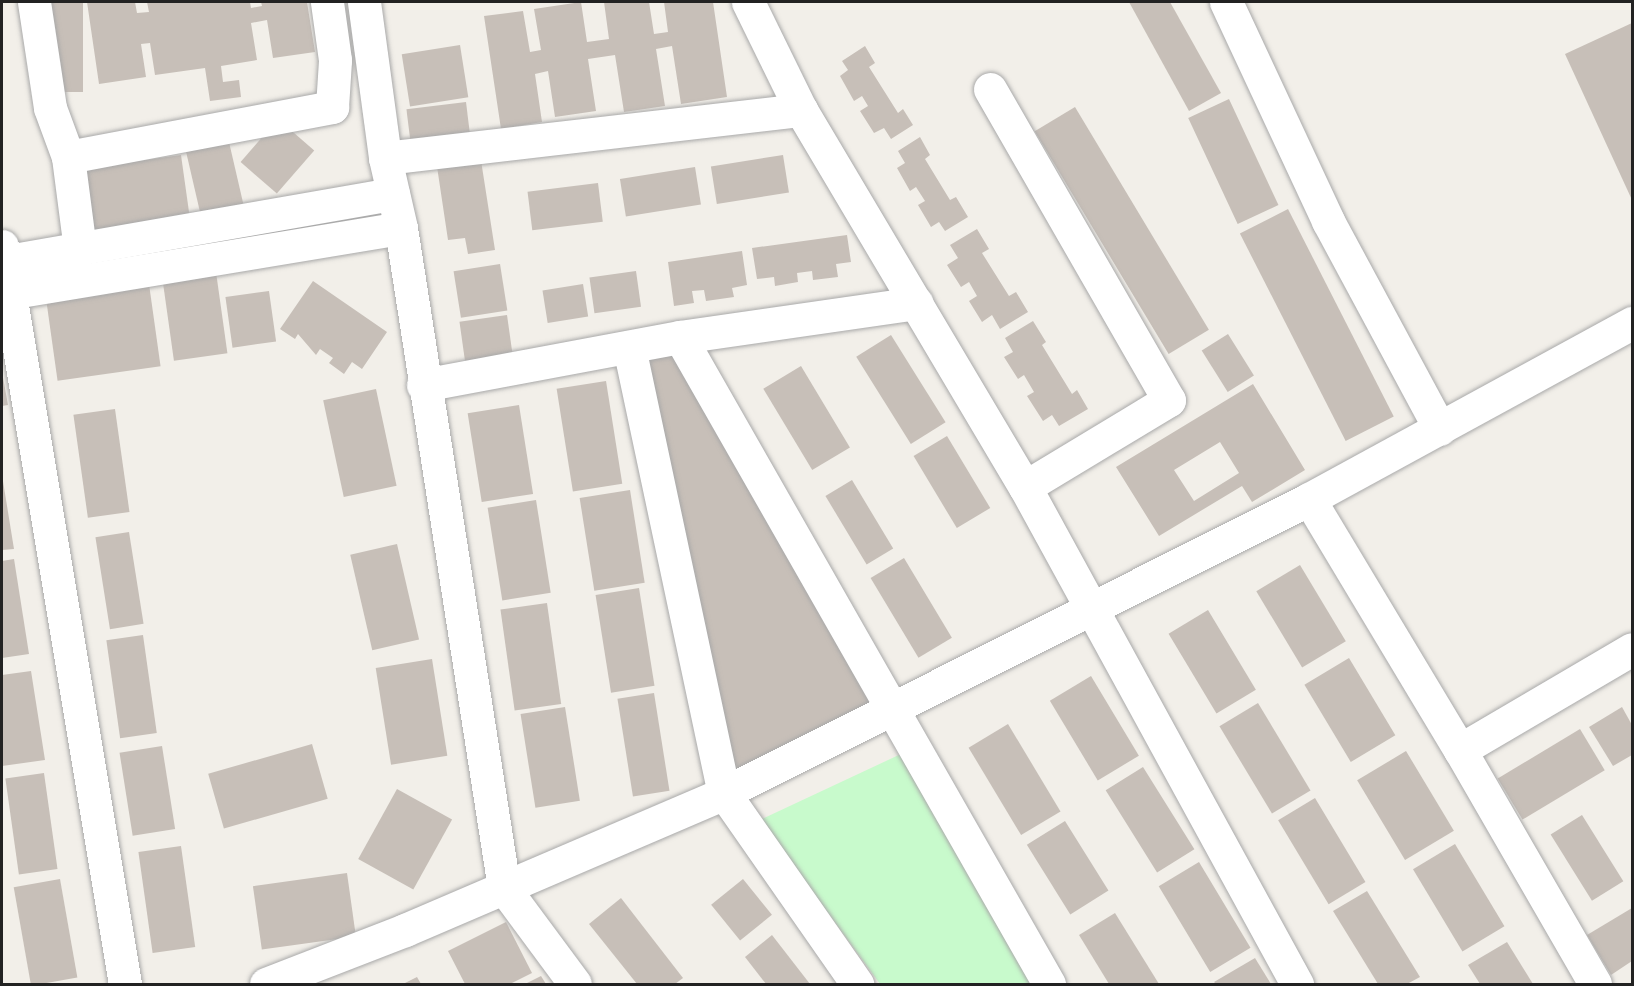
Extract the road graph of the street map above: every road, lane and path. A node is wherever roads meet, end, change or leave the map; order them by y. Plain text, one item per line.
1 (34, 2) edge
2 (327, 2) edge
3 (364, 2) edge
4 (748, 2) edge
5 (1226, 2) edge
6 (990, 89) dead end
7 (801, 110) junction
8 (68, 157) junction
9 (385, 158) junction
10 (393, 194) junction
11 (400, 228) junction
12 (80, 250) junction
13 (3, 271) edge
14 (917, 303) junction
15 (1632, 323) edge
16 (680, 337) junction
17 (630, 347) junction
18 (423, 385) junction
19 (1440, 429) junction
20 (1025, 487) junction
21 (1309, 499) junction
22 (1092, 610) junction
23 (1632, 649) edge
24 (893, 711) junction
25 (1460, 750) junction
26 (724, 793) junction
27 (504, 888) junction
28 (125, 984) edge
29 (266, 984) edge
30 (575, 984) edge
31 (857, 984) edge
32 (1049, 984) edge
33 (1297, 984) edge
34 (1595, 984) edge

1 - 8 street
2 - 8 street
3 - 9 street
4 - 7 street
5 - 19 street
6 - 20 street
7 - 9 street
7 - 14 street
8 - 12 street
9 - 10 street
10 - 11 street
10 - 12 street
11 - 13 street
11 - 18 street
12 - 13 street
13 - 28 street
14 - 16 street
14 - 20 street
15 - 19 street
16 - 17 street
16 - 24 street
17 - 18 street
17 - 26 street
18 - 27 street
19 - 21 street
20 - 22 street
21 - 22 street
21 - 25 street
22 - 24 street
22 - 33 street
23 - 25 street
24 - 26 street
24 - 32 street
25 - 34 street
26 - 27 street
26 - 31 street
27 - 29 street
27 - 30 street

